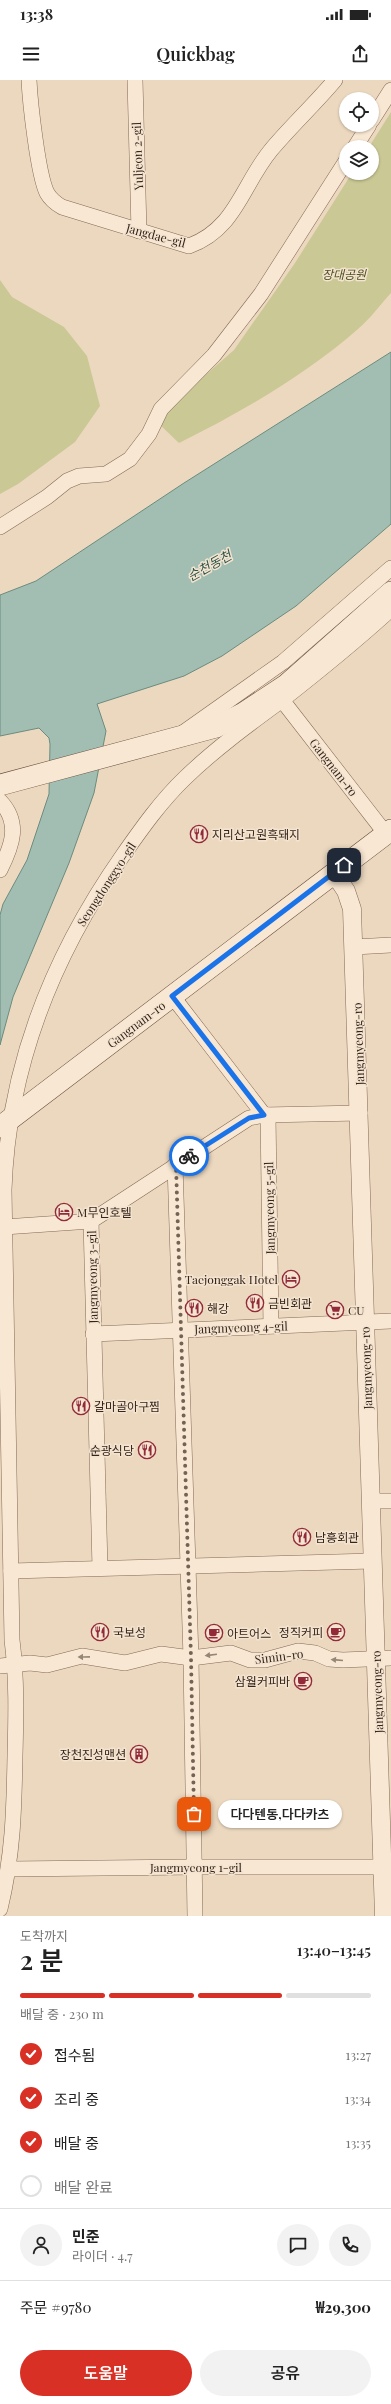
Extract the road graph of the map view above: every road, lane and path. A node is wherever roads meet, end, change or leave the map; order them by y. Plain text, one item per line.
1 (29, 80) edge
2 (135, 80) edge
3 (335, 80) edge
4 (391, 90) edge
5 (379, 109) edge
6 (339, 172) edge
7 (139, 231) junction
8 (0, 527) edge
9 (391, 568) edge
10 (391, 581) edge
11 (391, 592) edge
12 (391, 609) edge
13 (307, 668) junction
14 (282, 700) junction
15 (178, 736) junction
16 (0, 785) edge
17 (0, 801) edge
18 (388, 832) edge
19 (0, 870) edge
20 (334, 873) junction
21 (391, 945) edge
22 (354, 947) junction
23 (172, 996) junction
24 (360, 1113) junction
25 (266, 1115) junction
26 (5, 1123) edge
27 (176, 1165) junction
28 (91, 1221) junction
29 (4, 1227) junction
30 (391, 1321) edge
31 (364, 1322) junction
32 (271, 1326) junction
33 (179, 1330) junction
34 (94, 1334) junction
35 (370, 1501) junction
36 (391, 1501) edge
37 (372, 1561) junction
38 (188, 1564) junction
39 (100, 1568) junction
40 (11, 1571) junction
41 (191, 1658) junction
42 (383, 1658) edge
43 (6, 1665) edge
44 (194, 1867) junction
45 (386, 1867) edge
46 (10, 1869) junction
47 (0, 1910) edge
48 (195, 1916) edge
49 (384, 1916) edge

1 - 7 street, Jangdae-gil
2 - 7 street, Yuljeon 2-gil
3 - 7 street, Jangdae-gil
4 - 5 street
6 - 8 street
9 - 15 street
10 - 15 main road
11 - 13 main road
12 - 14 street
13 - 14 street
13 - 15 main road
14 - 18 street, Gangnam-ro
14 - 26 street, Seongdonggyo-gil
15 - 16 main road
17 - 19 street
18 - 20 main road, Gangnam-ro
20 - 22 street, Jangmyeong-ro
20 - 23 main road, Gangnam-ro
21 - 22 street
22 - 24 street, Jangmyeong-ro
23 - 25 street
23 - 26 main road, Gangnam-ro
24 - 25 street
24 - 31 street, Jangmyeong-ro
25 - 27 street
25 - 32 street, Jangmyeong 5-gil
26 - 29 street, Seongdonggyo-gil
27 - 28 street
27 - 33 street
28 - 29 street
28 - 34 street, Jangmyeong 3-gil
29 - 40 street, Seongdonggyo-gil
30 - 31 street, Jangmyeong 4-gil
31 - 32 street, Jangmyeong 4-gil
31 - 35 street, Jangmyeong-ro
32 - 33 street, Jangmyeong 4-gil
33 - 34 street, Jangmyeong 4-gil
33 - 38 street
34 - 39 street, Jangmyeong 3-gil
35 - 36 street
35 - 37 street, Jangmyeong-ro
37 - 38 street
37 - 42 street, Jangmyeong-ro
38 - 39 street
38 - 41 street
39 - 40 street
40 - 43 street, Seongdonggyo-gil
42 -> 41 street, Simin-ro
41 -> 43 street, Simin-ro
41 - 44 street
42 - 45 street, Jangmyeong-ro
43 - 46 street, Seongdonggyo-gil
44 - 45 street, Jangmyeong 1-gil
44 - 46 street, Jangmyeong 1-gil
44 - 48 street
45 - 49 street, Jangmyeong-ro
46 - 47 street, Seongdonggyo-gil

